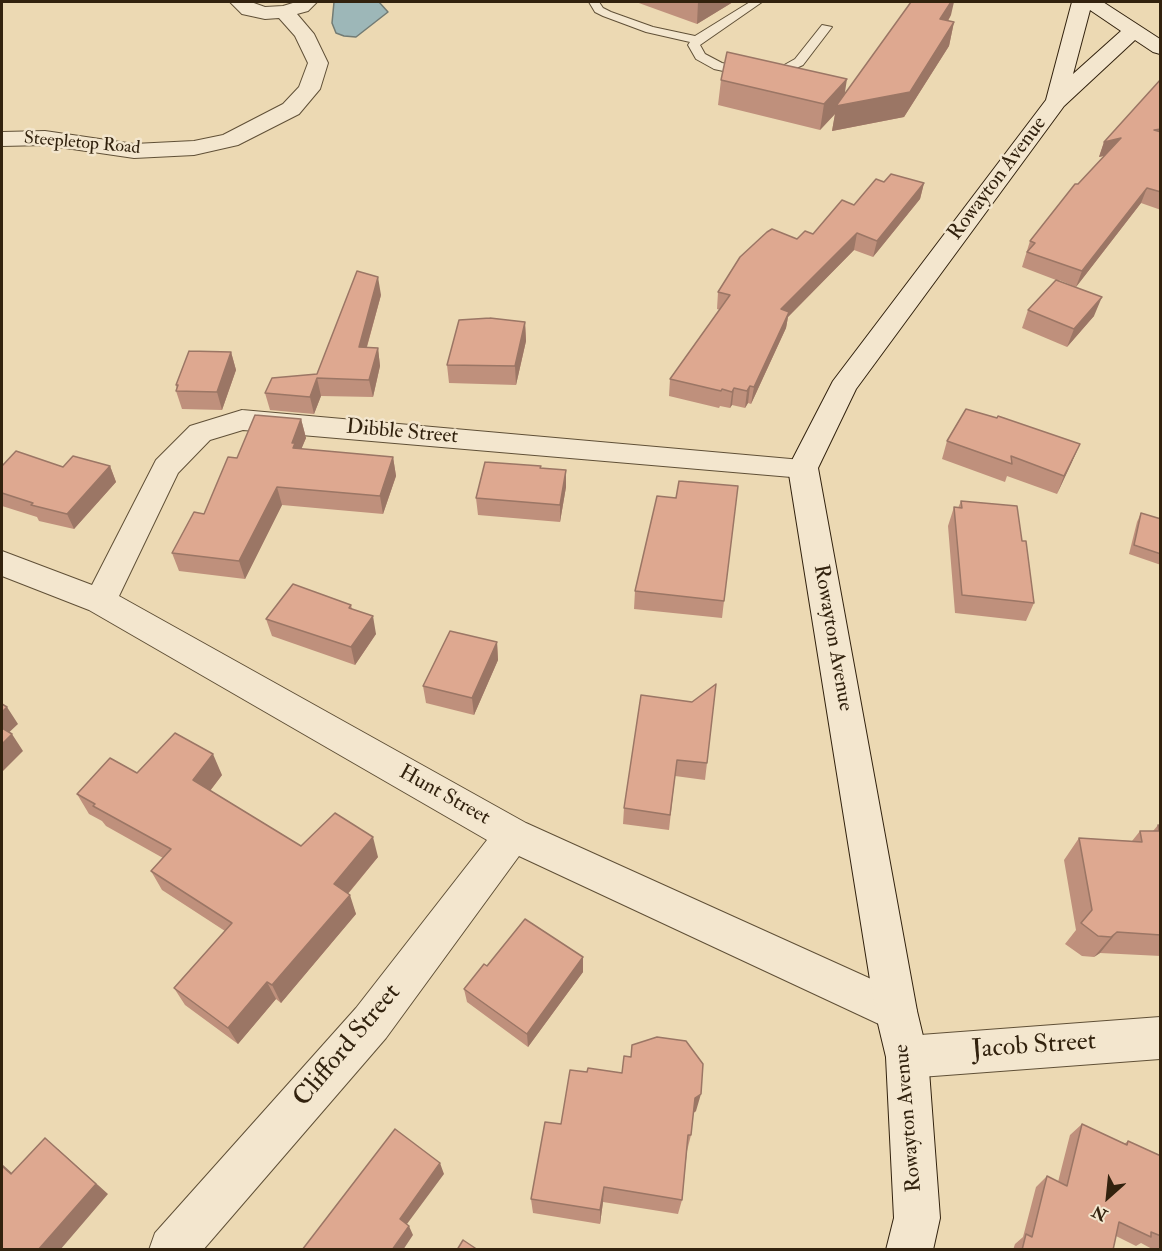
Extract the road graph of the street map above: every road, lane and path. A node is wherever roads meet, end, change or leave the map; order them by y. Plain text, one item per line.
1 (240, 2) edge
2 (307, 2) edge
3 (594, 2) edge
4 (757, 2) edge
5 (1082, 2) edge
6 (1091, 2) edge
7 (284, 12) junction
8 (826, 27) dead end
9 (1134, 30) junction
10 (697, 40) junction
11 (1161, 48) edge
12 (1056, 101) junction
13 (2, 139) edge
14 (803, 468) junction
15 (2, 563) edge
16 (100, 601) junction
17 (513, 835) junction
18 (896, 1011) junction
19 (1161, 1038) edge
20 (907, 1057) junction
21 (172, 1250) edge
22 (909, 1250) edge

1 - 7 street
2 - 7 street
3 - 10 lane
4 - 10 lane
5 - 12 street, Rowayton Avenue
6 - 9 street
7 - 13 street, Steepletop Road
8 - 10 lane
9 - 11 street
9 - 12 street, Rowayton Avenue
12 - 14 street, Rowayton Avenue
14 - 16 street, Dibble Street
14 - 18 street, Rowayton Avenue
15 - 16 street, Hunt Street
16 - 17 street, Hunt Street
17 - 18 street, Hunt Street
17 - 21 street, Clifford Street
18 - 20 street, Rowayton Avenue
19 - 20 street, Jacob Street
20 - 22 street, Rowayton Avenue

